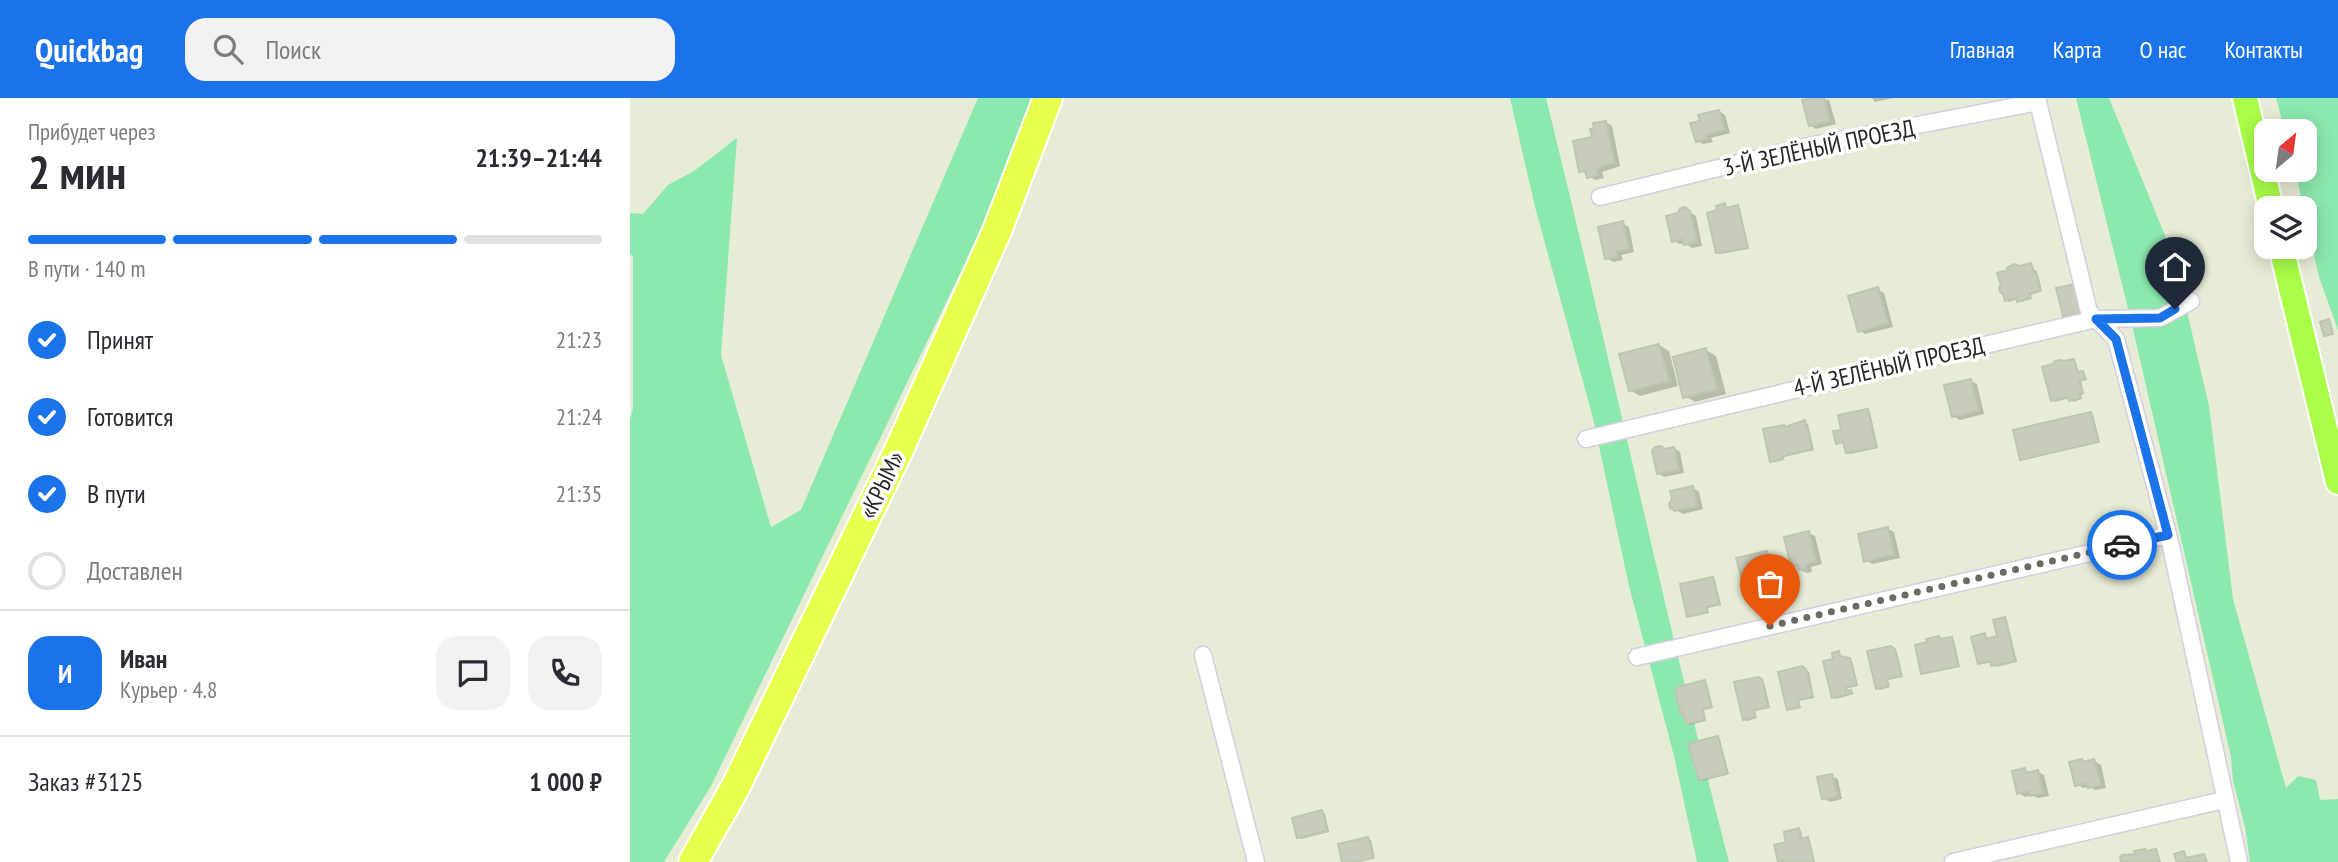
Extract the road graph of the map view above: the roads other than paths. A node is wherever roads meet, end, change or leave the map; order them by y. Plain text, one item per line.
1 (1048, 98) edge
2 (1057, 98) edge
3 (2245, 98) edge
4 (2038, 100) edge
5 (2269, 196) edge
6 (1600, 197) dead end
7 (2283, 259) edge
8 (2191, 301) dead end
9 (2096, 319) junction
10 (1586, 439) dead end
11 (2338, 482) edge
12 (2168, 535) junction
13 (1203, 654) dead end
14 (1637, 657) dead end
15 (2224, 800) junction
16 (693, 862) edge
17 (707, 862) edge
18 (1255, 862) edge
19 (1953, 862) edge
20 (2239, 862) edge

1 - 16 highway, «КРЫМ»
2 - 17 highway
3 - 5 main road
4 - 6 street, 3-Й ЗЕЛЁНЫЙ ПРОЕЗД
4 - 9 street
7 - 11 main road
8 - 9 street, 4-Й ЗЕЛЁНЫЙ ПРОЕЗД
9 - 10 street, 4-Й ЗЕЛЁНЫЙ ПРОЕЗД
9 - 12 street
12 - 14 street
12 - 15 street
13 - 18 street
15 - 19 street
15 - 20 street

